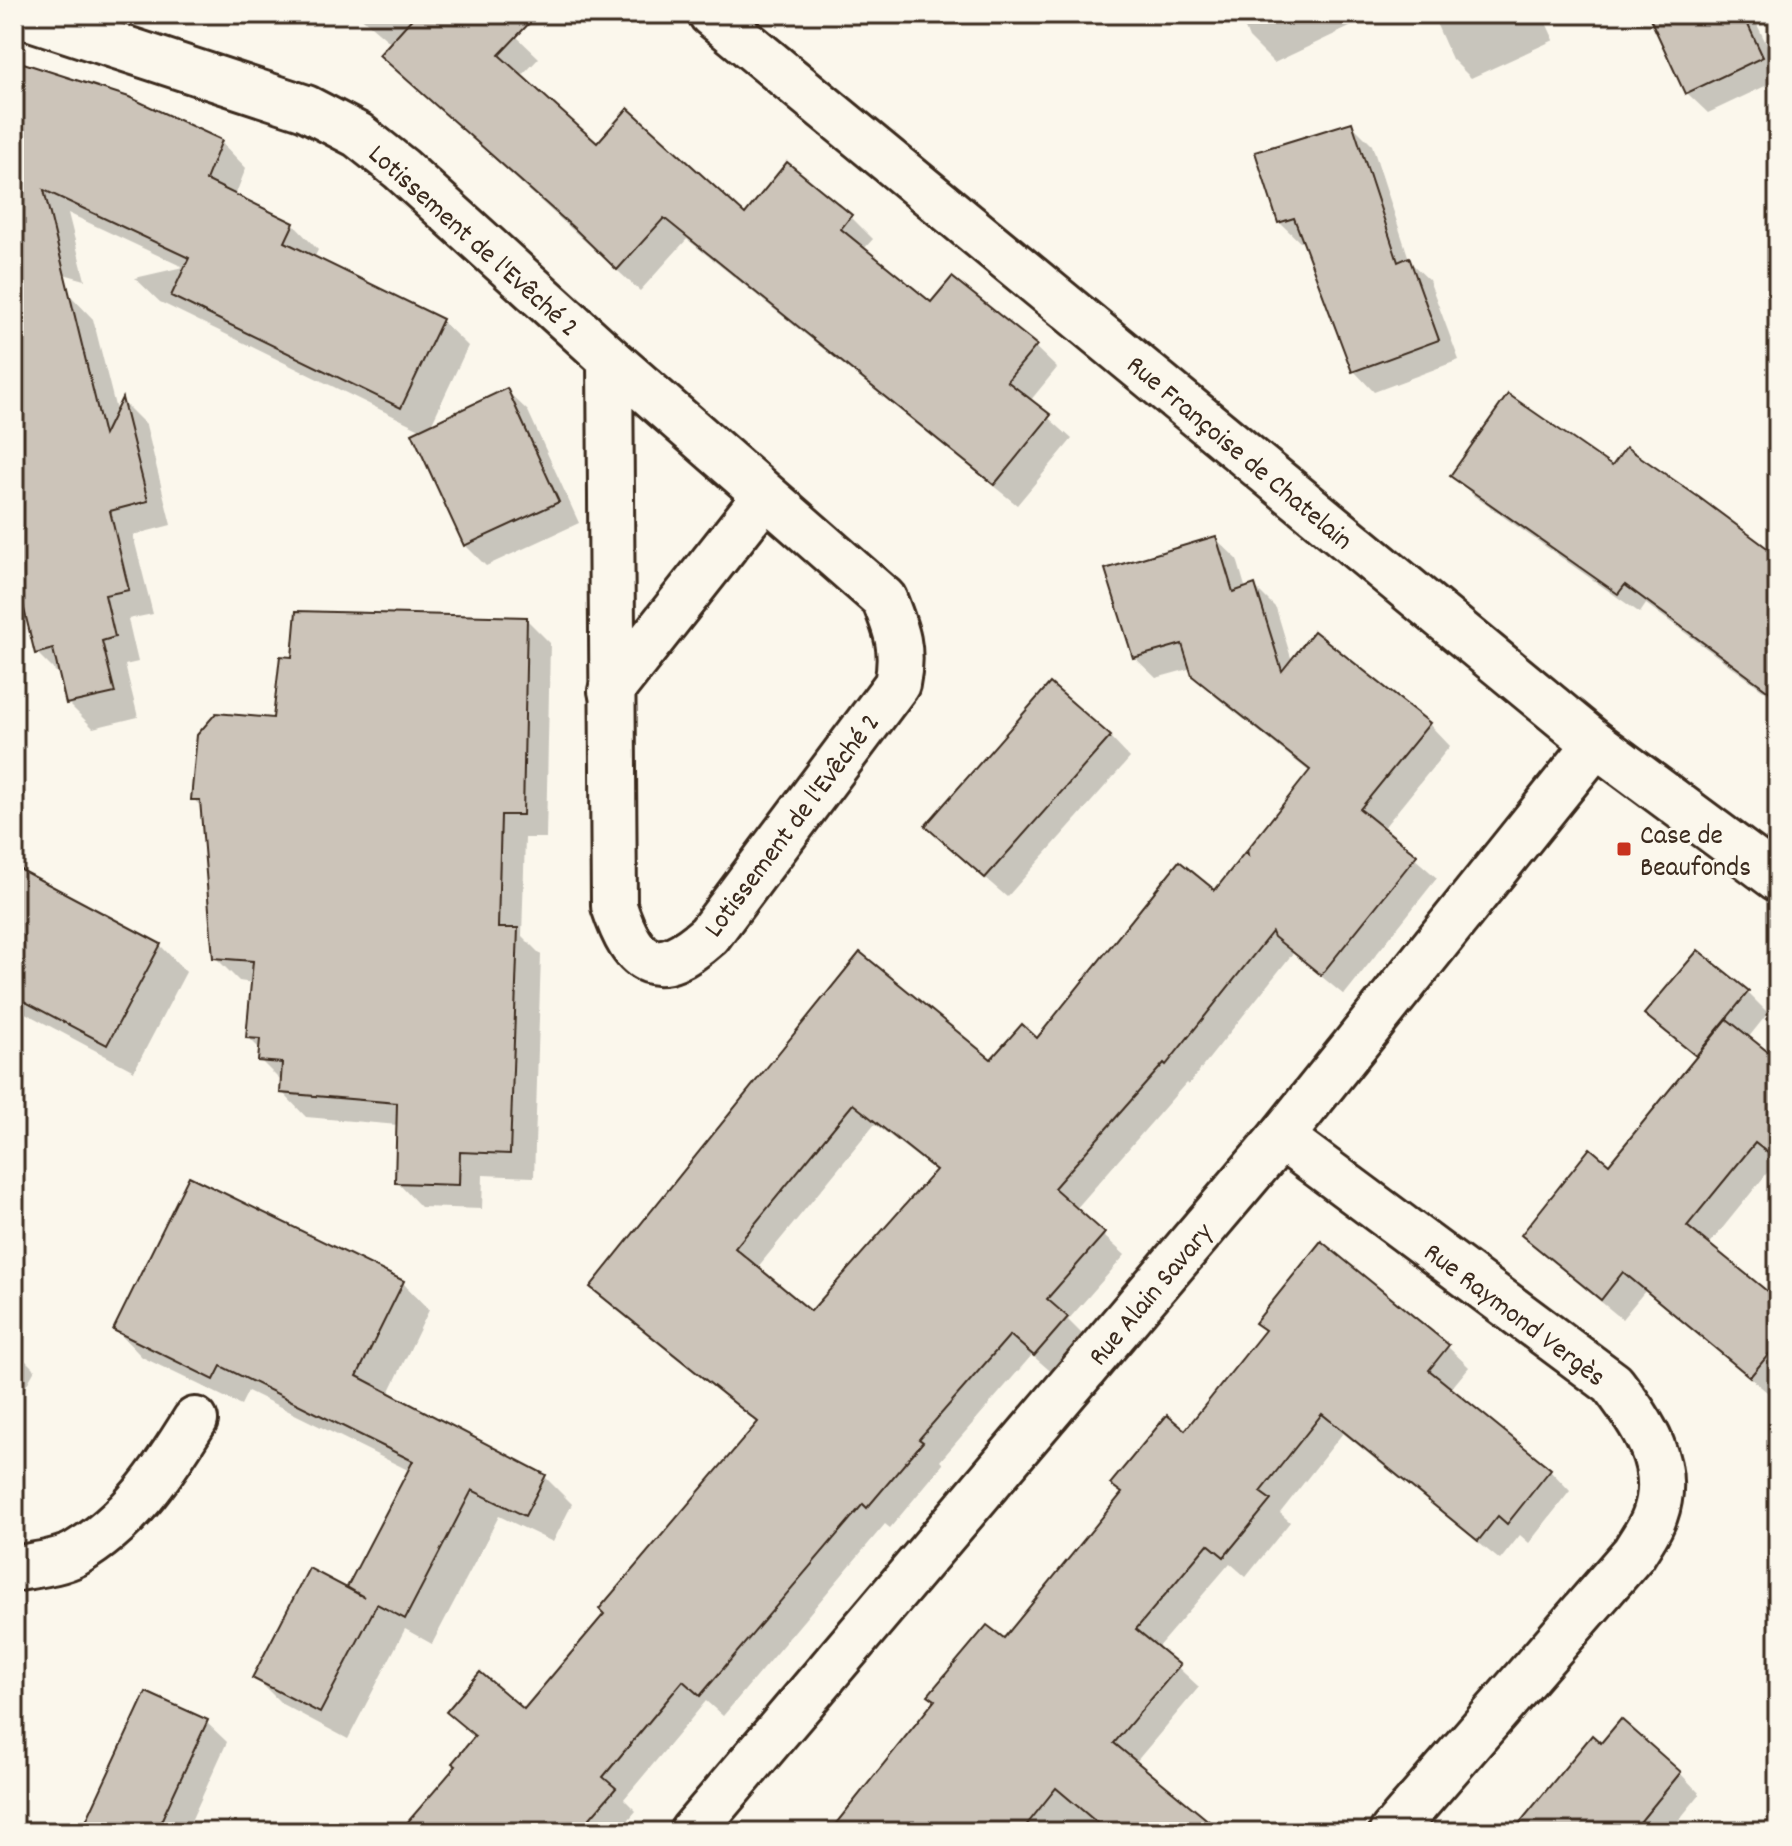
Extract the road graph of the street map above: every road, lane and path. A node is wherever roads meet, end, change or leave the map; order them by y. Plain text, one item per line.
1 (19, 14) edge
2 (711, 14) edge
3 (610, 359) junction
4 (765, 496) junction
5 (611, 691) junction
6 (1596, 744) junction
7 (1778, 879) edge
8 (1281, 1137) junction
9 (195, 1420) dead end
10 (14, 1569) edge
11 (692, 1832) edge
12 (1392, 1832) edge

1 - 3 street, Lotissement de l'Evêché 2
2 - 6 street, Rue Françoise de Chatelain
3 - 4 street, Lotissement de l'Evêché 2
3 - 5 street, Lotissement de l'Evêché 2
4 - 5 street
4 - 5 street, Lotissement de l'Evêché 2
6 - 7 street, Rue Françoise de Chatelain
6 - 8 street, Rue Alain Savary
8 - 11 street, Rue Alain Savary
8 - 12 street, Rue Raymond Vergès
9 - 10 street

